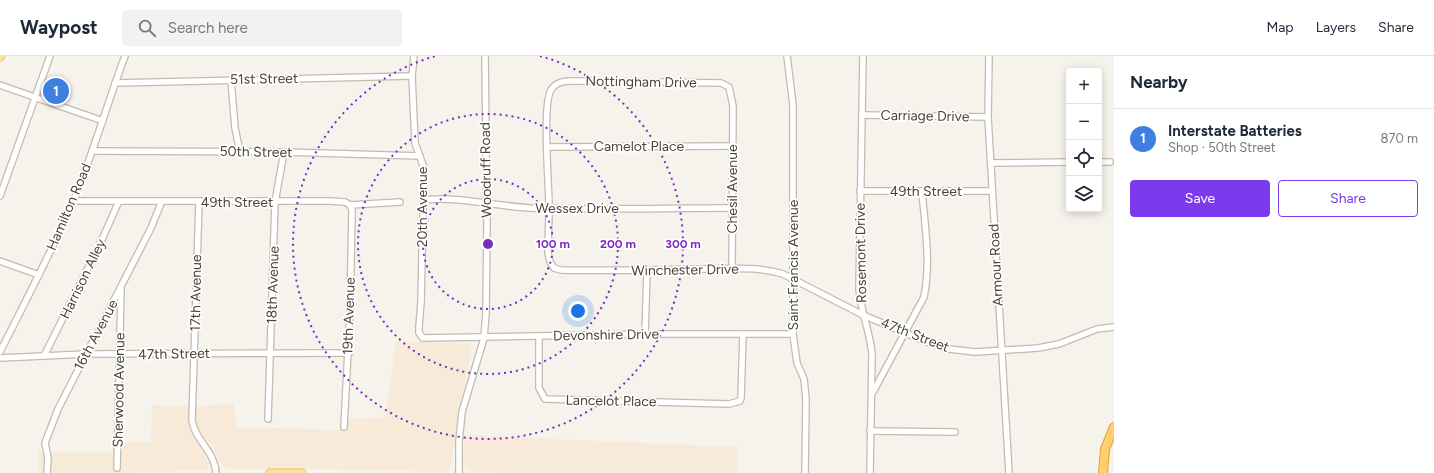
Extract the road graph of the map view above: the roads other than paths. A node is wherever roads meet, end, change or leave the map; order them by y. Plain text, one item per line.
1 (50, 56) edge
2 (125, 56) edge
3 (414, 56) edge
4 (485, 56) edge
5 (787, 56) edge
6 (863, 56) edge
7 (989, 56) edge
8 (412, 76) junction
9 (231, 80) junction
10 (115, 83) junction
11 (0, 85) edge
12 (36, 97) junction
13 (733, 109) joint
14 (862, 115) junction
15 (988, 117) junction
16 (103, 121) junction
17 (732, 146) junction
18 (547, 147) junction
19 (92, 150) junction
20 (240, 152) junction
21 (284, 152) junction
22 (420, 156) junction
23 (1066, 162) edge
24 (1102, 162) edge
25 (1110, 162) dead end
26 (991, 163) junction
27 (2, 186) edge
28 (860, 191) junction
29 (992, 191) junction
30 (922, 192) junction
31 (0, 196) edge
32 (424, 200) junction
33 (73, 201) junction
34 (119, 201) junction
35 (162, 201) junction
36 (199, 202) junction
37 (275, 202) junction
38 (400, 202) dead end
39 (487, 204) junction
40 (350, 205) junction
41 (549, 208) junction
42 (732, 208) junction
43 (0, 260) edge
44 (732, 269) junction
45 (646, 271) junction
46 (39, 275) junction
47 (792, 280) junction
48 (121, 288) junction
49 (863, 315) junction
50 (1114, 327) edge
51 (904, 333) junction
52 (645, 334) junction
53 (743, 334) junction
54 (793, 334) junction
55 (421, 336) joint
56 (539, 337) junction
57 (484, 338) junction
58 (1001, 350) junction
59 (0, 352) edge
60 (271, 352) junction
61 (195, 353) junction
62 (349, 353) junction
63 (86, 354) junction
64 (120, 355) junction
65 (44, 356) junction
66 (0, 358) edge
67 (872, 394) junction
68 (268, 419) dead end
69 (344, 427) dead end
70 (1114, 427) edge
71 (870, 431) junction
72 (955, 432) dead end
73 (117, 468) dead end
74 (47, 473) edge
75 (216, 473) edge
76 (270, 473) edge
77 (302, 473) edge
78 (459, 473) edge
79 (805, 473) edge
80 (870, 473) edge
81 (1009, 473) edge
82 (1103, 473) edge

1 - 12 street
2 - 10 street, Hamilton Road
3 - 8 street, 20th Avenue
4 - 39 street, Woodruff Road
5 - 47 street, Saint Francis Avenue
6 - 14 street, Rosemont Drive
7 - 15 street, Armour Road
8 - 9 street, 51st Street
8 - 22 street, 20th Avenue
9 - 10 street, 51st Street
9 - 20 street
10 - 16 street, Hamilton Road
11 - 12 street
12 - 16 street
12 - 27 street
13 - 17 street, Chesil Avenue
13 - 18 street, Nottingham Drive
14 - 15 street, Carriage Drive
14 - 28 street, Rosemont Drive
15 - 26 street, Armour Road
16 - 19 street, Hamilton Road
17 - 18 street, Camelot Place
17 - 42 street, Chesil Avenue
18 - 41 street
19 - 20 street, 50th Street
19 - 33 street, Hamilton Road
20 - 21 street, 50th Street
21 - 22 street, 50th Street
21 - 37 street, 18th Avenue
22 - 32 street, 20th Avenue
23 - 26 street
24 - 25 street
26 - 29 street, Armour Road
27 - 31 street
28 - 30 street, 49th Street
28 - 49 street, Rosemont Drive
29 - 30 street, 49th Street
29 - 58 street, Armour Road
30 - 51 street
32 - 39 street, Wessex Drive
32 - 55 street, 20th Avenue
33 - 34 street, 49th Street
33 - 46 street, Hamilton Road
34 - 35 street, 49th Street
34 - 65 street, Harrison Alley
35 - 36 street, 49th Street
35 - 48 street, 16th Avenue
36 - 37 street, 49th Street
36 - 61 street, 17th Avenue
37 - 40 street, 49th Street
37 - 60 street, 18th Avenue
38 - 40 street, 49th Street
39 - 41 street, Wessex Drive
39 - 57 street, Woodruff Road
40 - 62 street, 19th Avenue
41 - 42 street, Wessex Drive
41 - 45 street, Winchester Drive
42 - 44 street, Chesil Avenue
43 - 46 street
44 - 45 street, Winchester Drive
44 - 47 street, Winchester Drive
45 - 52 street
46 - 59 street, Hamilton Road
47 - 49 street, 47th Street
47 - 54 street, Saint Francis Avenue
48 - 63 street, 16th Avenue
48 - 64 street, Sherwood Avenue
49 - 51 street, 47th Street
49 - 67 street, Rosemont Drive
50 - 58 street, 47th Street
51 - 58 street, 47th Street
51 - 67 street
52 - 53 street, Devonshire Drive
52 - 56 street, Devonshire Drive
53 - 54 street, Devonshire Drive
53 - 56 street, Lancelot Place
54 - 79 street, Saint Francis Avenue
55 - 57 street, Devonshire Drive
56 - 57 street, Devonshire Drive
57 - 78 street, Woodruff Road
58 - 81 street, Armour Road
60 - 61 street, 47th Street
60 - 62 street, 47th Street
60 - 68 street, 18th Avenue
61 - 64 street, 47th Street
61 - 75 street, 17th Avenue
62 - 69 street, 19th Avenue
63 - 64 street, 47th Street
63 - 65 street, 47th Street
63 - 74 street, 16th Avenue
64 - 73 street, Sherwood Avenue
65 - 66 street, 47th Street
67 - 71 street, Rosemont Drive
70 - 82 highway
71 - 72 street
71 - 80 street, Rosemont Drive
76 - 77 main road

